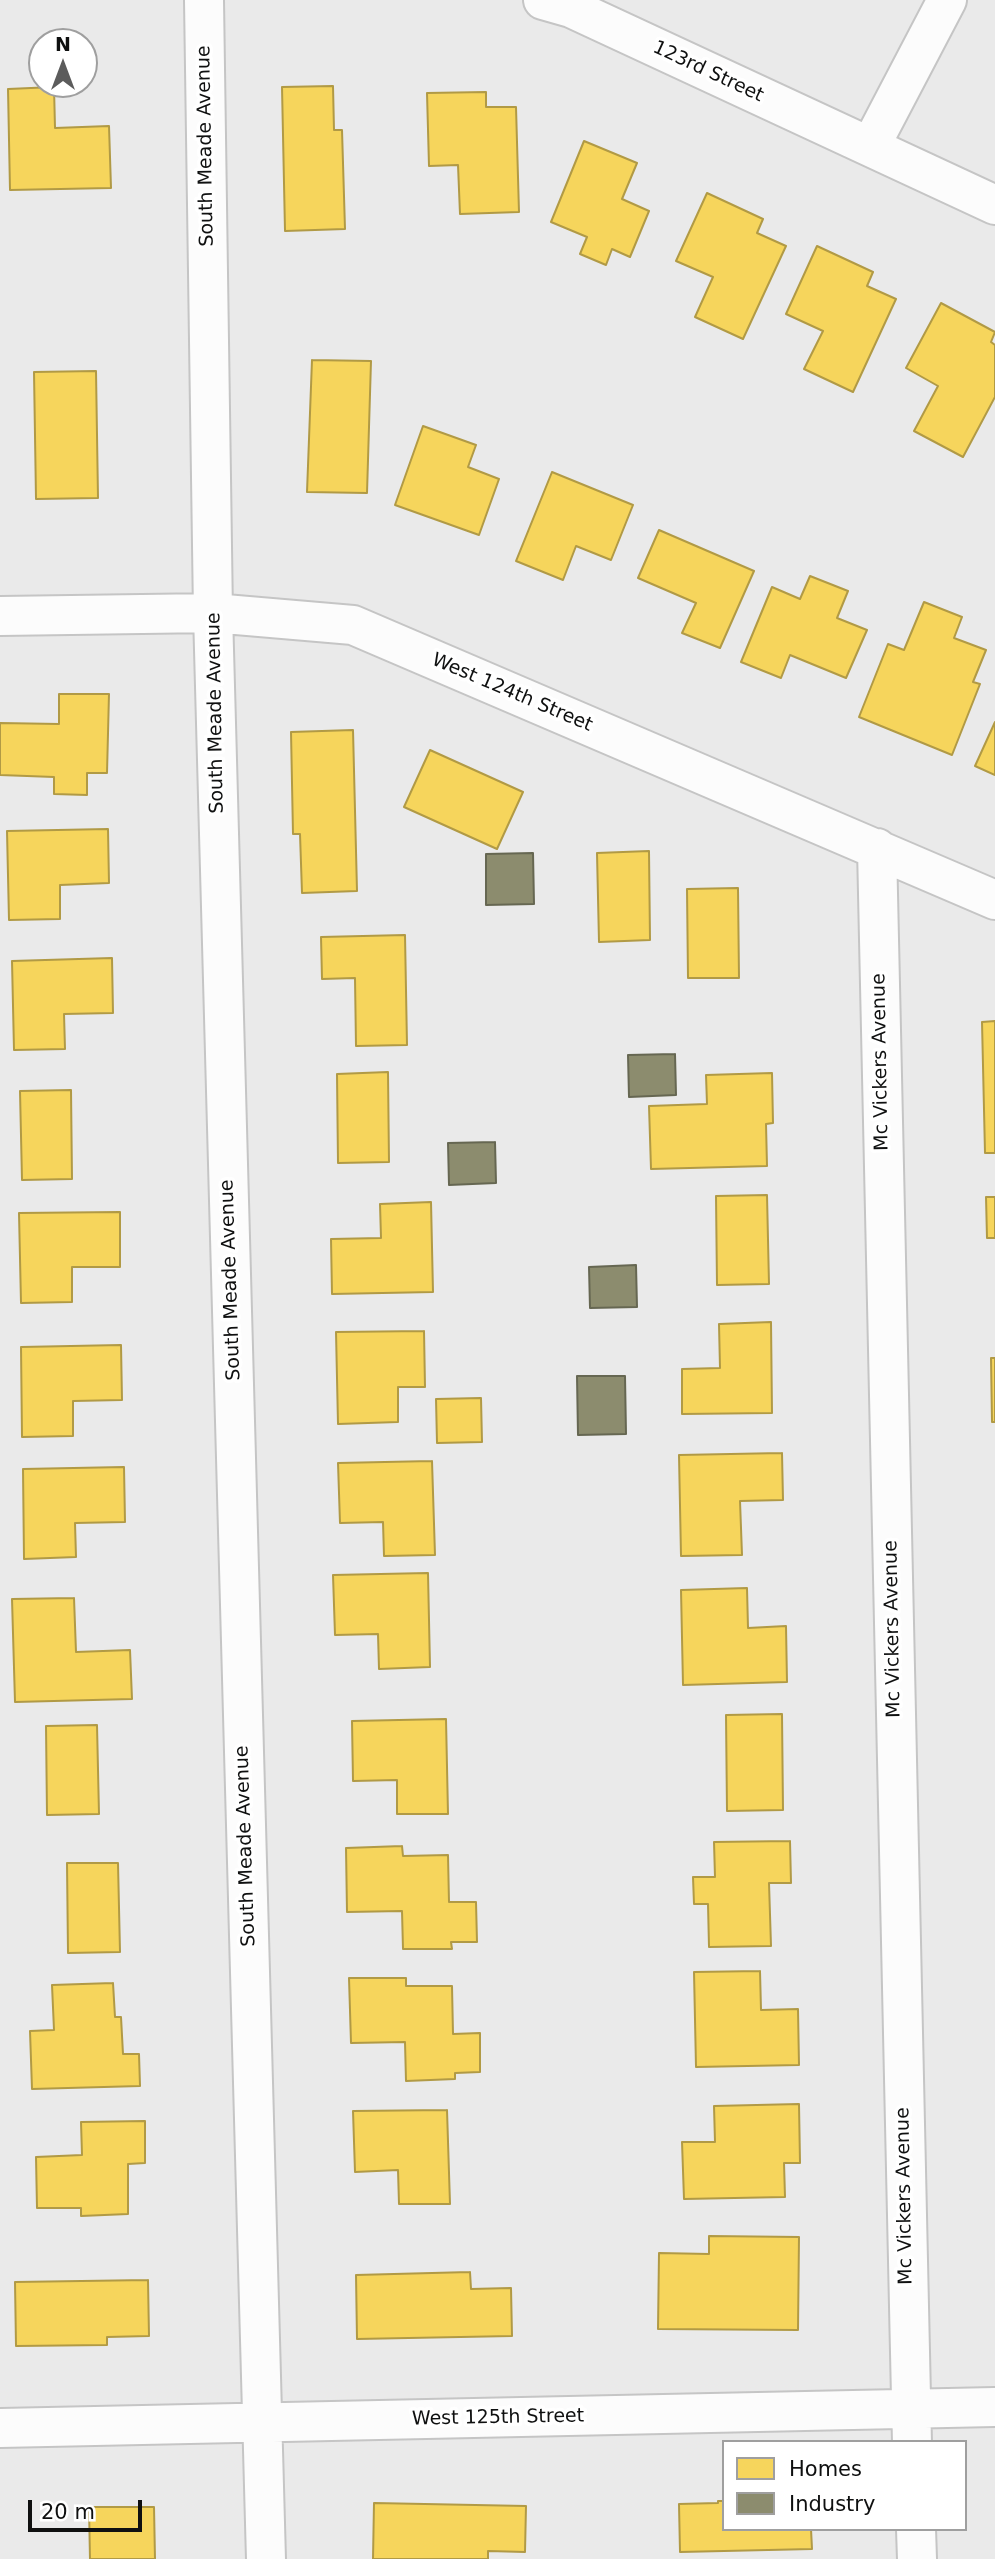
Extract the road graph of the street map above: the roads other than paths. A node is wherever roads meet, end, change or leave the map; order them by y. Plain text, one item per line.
1 (204, 0) edge
2 (543, 0) edge
3 (947, 0) edge
4 (870, 147) junction
5 (995, 205) edge
6 (213, 613) junction
7 (0, 616) edge
8 (877, 848) junction
9 (995, 900) edge
10 (995, 2407) edge
11 (261, 2422) junction
12 (911, 2426) edge
13 (0, 2428) edge
14 (916, 2531) edge
15 (266, 2559) edge
16 (917, 2559) edge

1 - 6 street, South Meade Avenue
2 - 4 street, 123rd Street
3 - 4 street
4 - 5 street, 123rd Street
6 - 7 street, West 124th Street
6 - 8 street, West 124th Street
6 - 11 street, South Meade Avenue
8 - 9 street, West 124th Street
8 - 12 street, Mc Vickers Avenue
10 - 12 street, West 125th Street
11 - 12 street, West 125th Street
11 - 13 street, West 125th Street
11 - 15 street, South Meade Avenue
14 - 16 street

